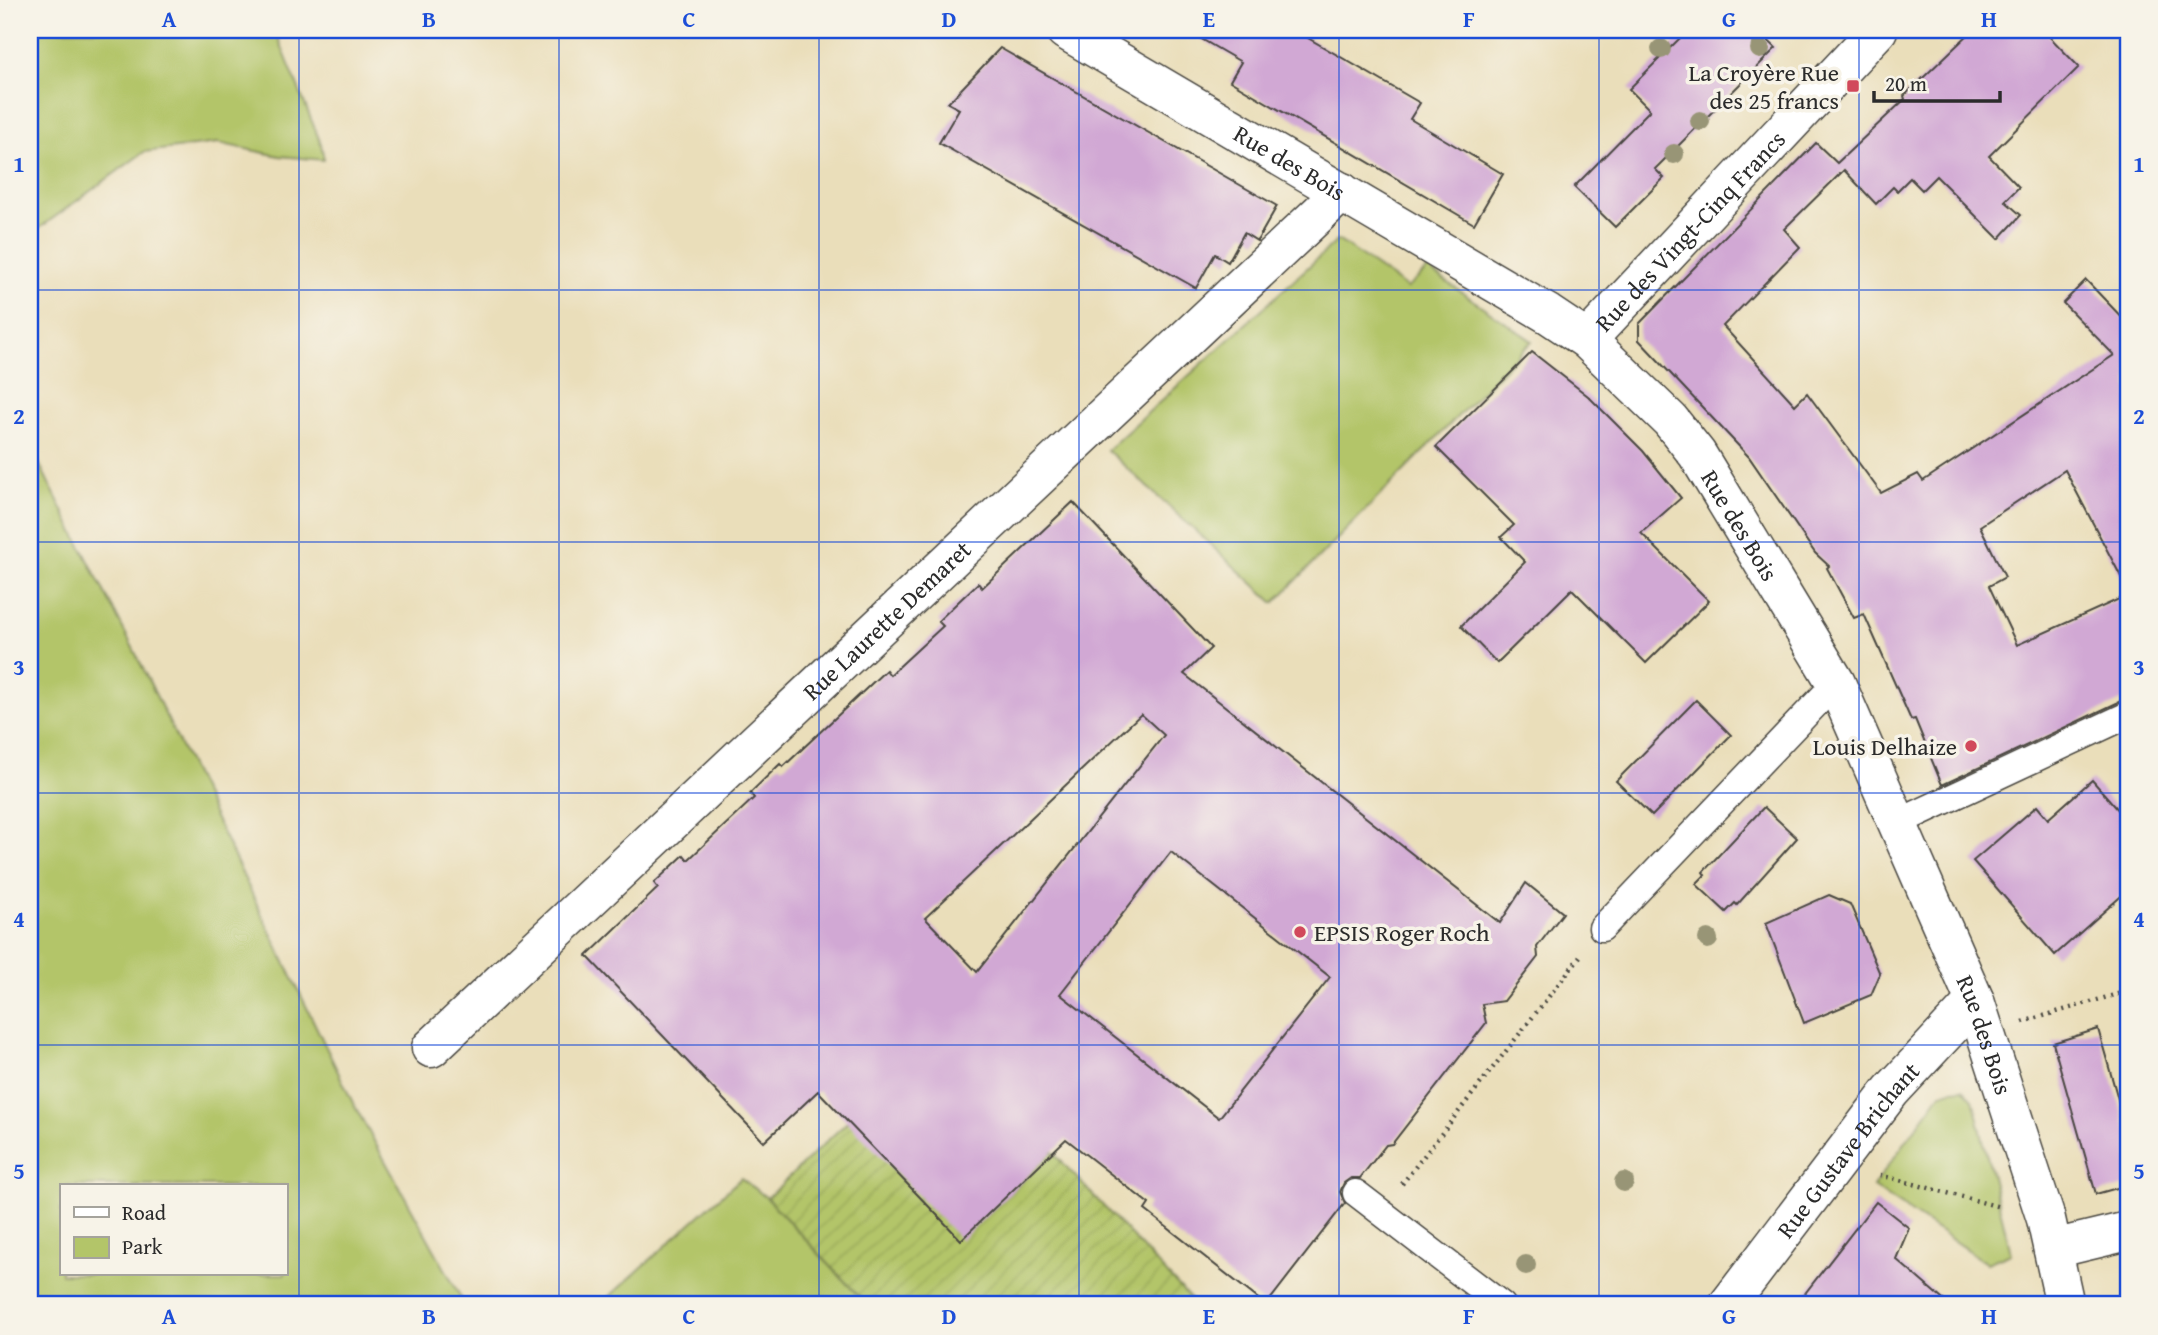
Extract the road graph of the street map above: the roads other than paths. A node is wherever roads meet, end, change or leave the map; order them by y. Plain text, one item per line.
1 (1065, 30) edge
2 (1878, 30) edge
3 (1342, 192) junction
4 (1587, 340) junction
5 (1836, 683) junction
6 (2128, 715) edge
7 (1897, 823) junction
8 (1602, 928) road end
9 (1980, 1017) junction
10 (431, 1048) dead end
11 (1356, 1193) dead end
12 (2128, 1231) edge
13 (2050, 1234) junction
14 (1502, 1305) edge
15 (1728, 1305) edge
16 (2065, 1305) edge

1 - 3 street, Rue des Bois
2 - 4 street, Rue des Vingt-Cinq Francs
3 - 4 street, Rue des Bois
3 - 10 street, Rue Laurette Demaret
4 - 5 street, Rue des Bois
5 - 7 street, Rue des Bois
5 - 8 lane
6 - 7 lane
7 - 9 street, Rue des Bois
9 - 13 street, Rue des Bois
9 - 15 street, Rue Gustave Brichant
11 - 14 lane
12 - 13 street
13 - 16 street, Rue des Bois

